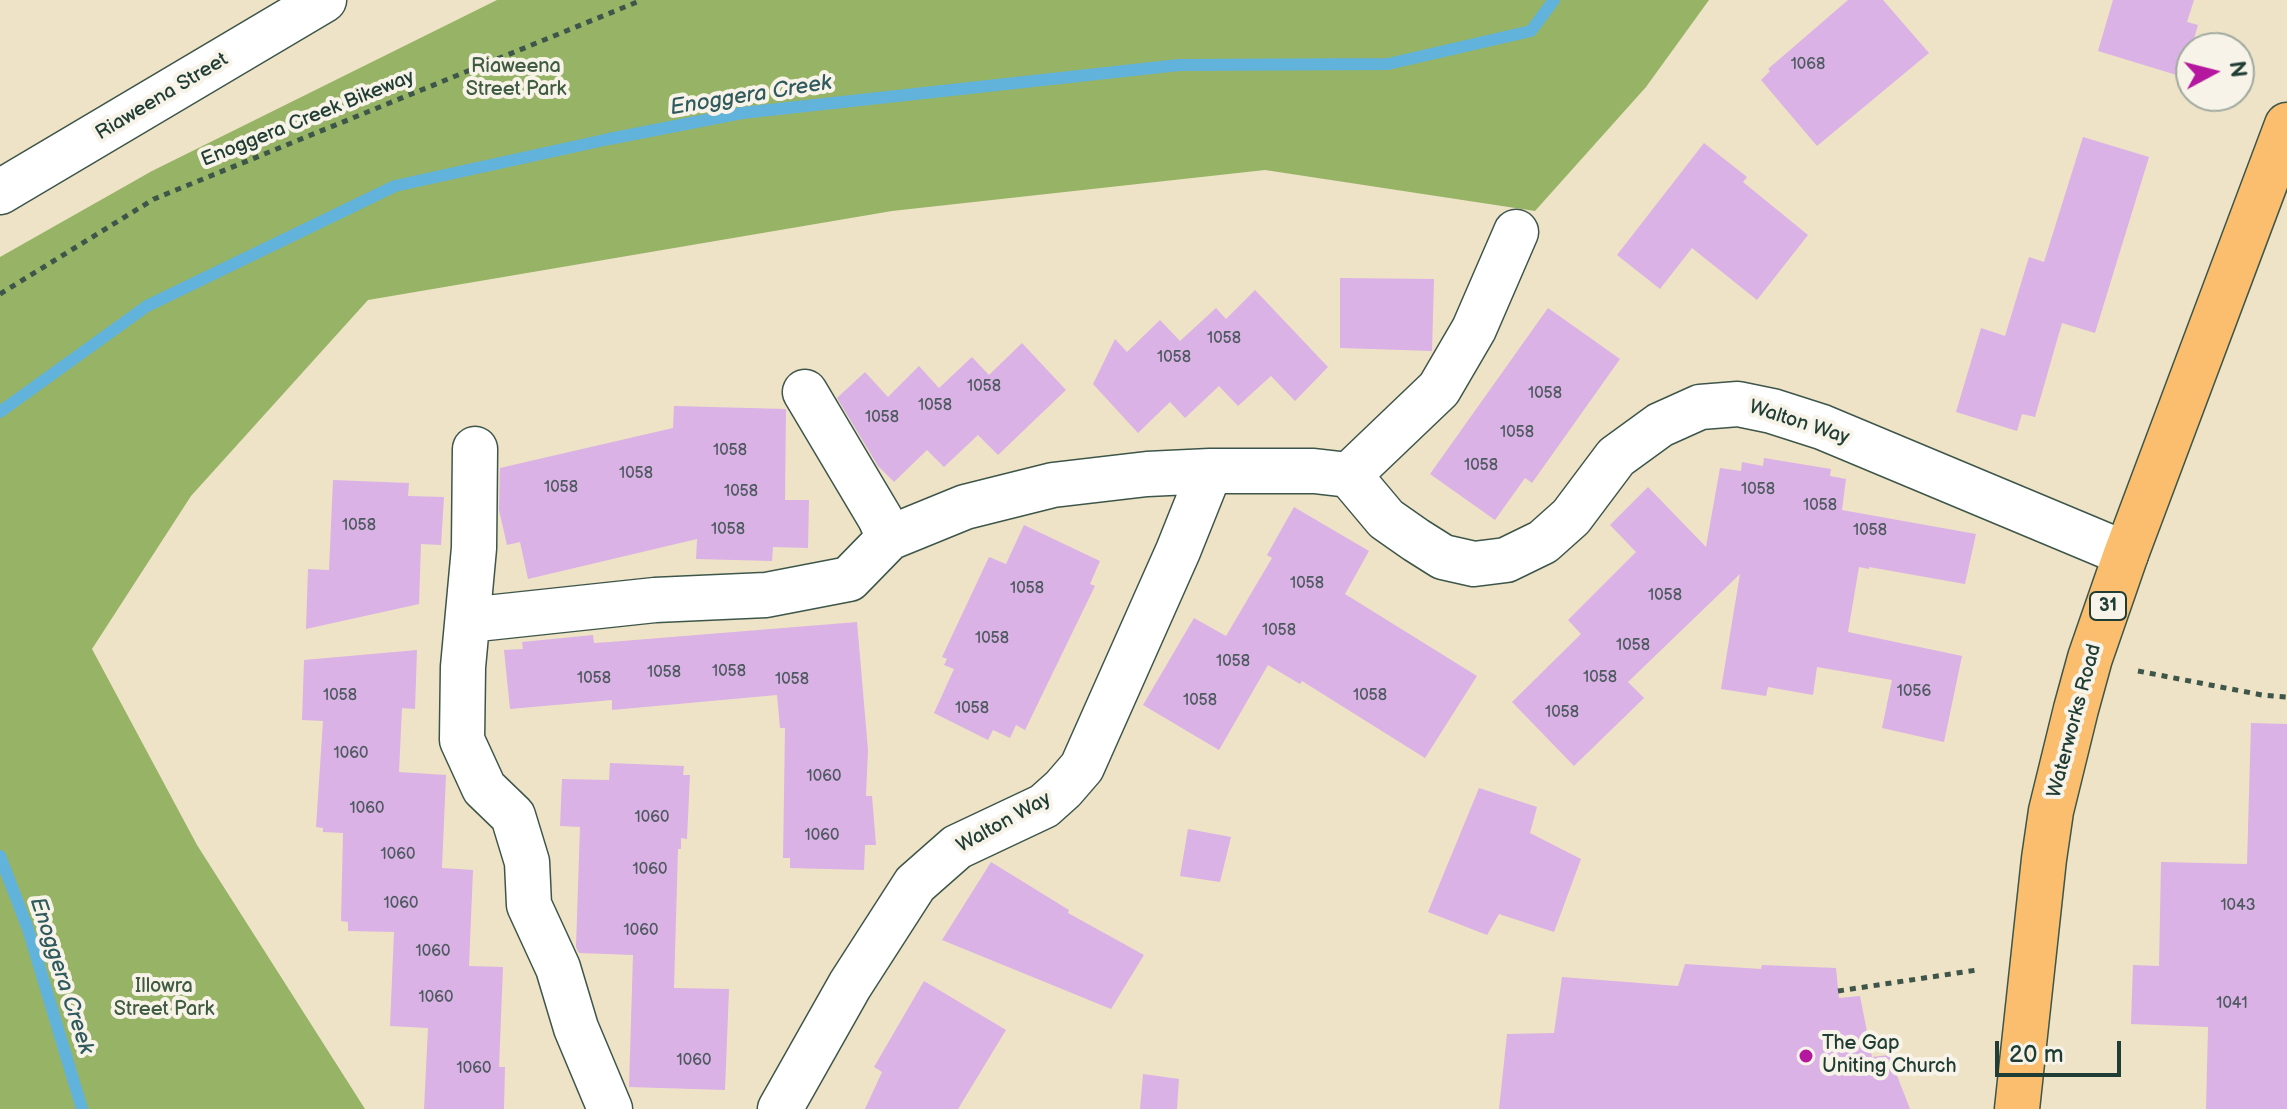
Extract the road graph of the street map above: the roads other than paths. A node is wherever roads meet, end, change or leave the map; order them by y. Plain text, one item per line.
1 (324, 0) edge
2 (2287, 125) edge
3 (0, 192) edge
4 (1516, 232) dead end
5 (805, 392) dead end
6 (475, 449) dead end
7 (1210, 471) junction
8 (1349, 475) junction
9 (889, 538) junction
10 (2126, 554) junction
11 (468, 620) junction
12 (610, 1109) edge
13 (780, 1109) edge
14 (2017, 1109) edge

1 - 3 street, Riaweena Street
2 - 10 main road, Waterworks Road / 31
4 - 8 street
5 - 9 street
6 - 11 street
7 - 8 street
7 - 9 street
7 - 13 street, Walton Way
8 - 10 street, Walton Way
9 - 11 street
10 - 14 main road, Waterworks Road / 31
11 - 12 street

